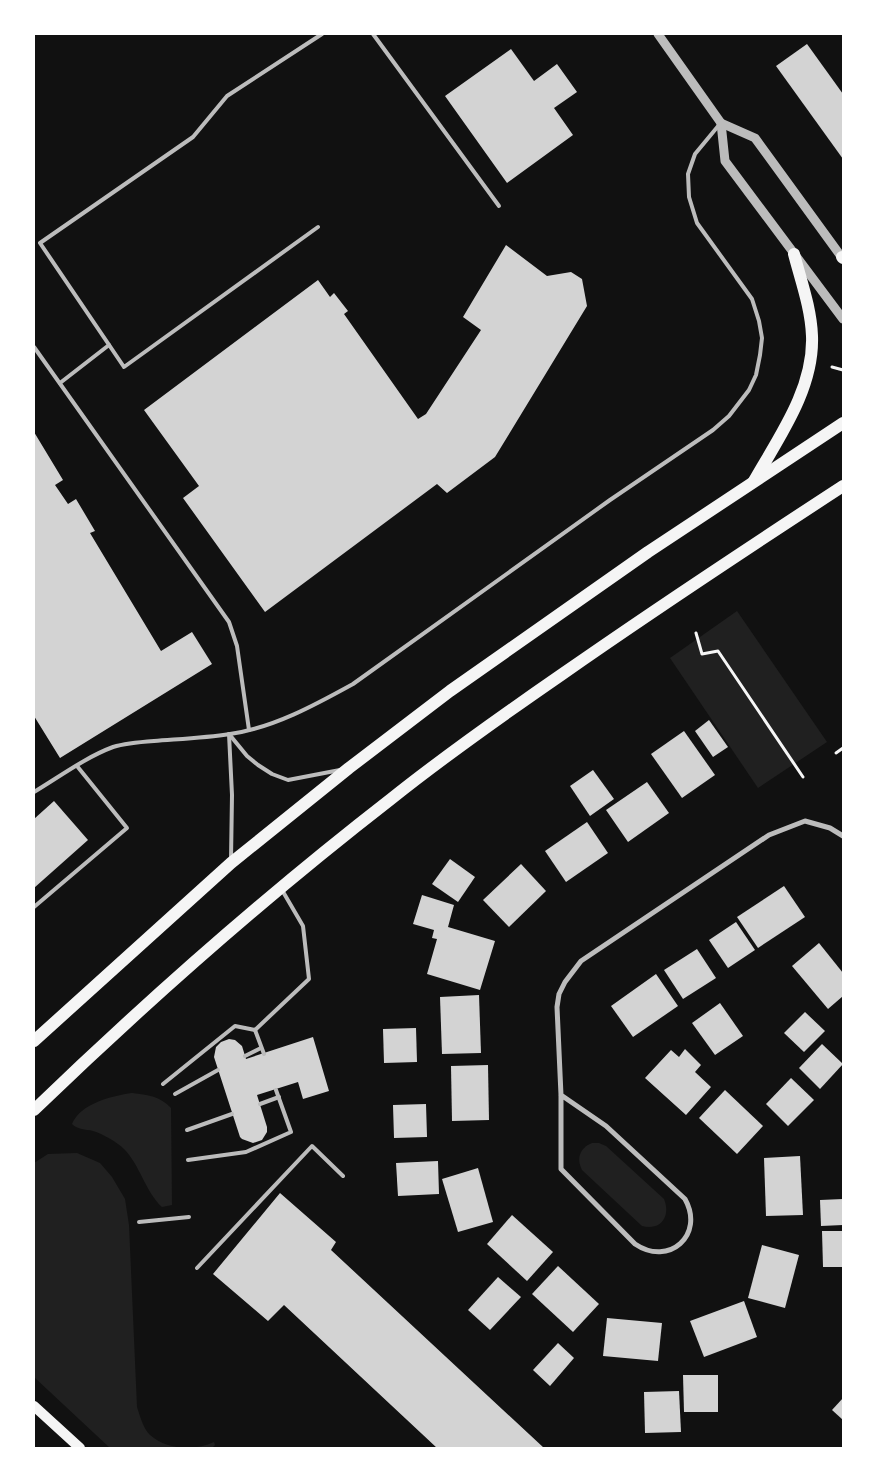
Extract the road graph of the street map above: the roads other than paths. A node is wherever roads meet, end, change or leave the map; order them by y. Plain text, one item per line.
1 (322, 34) edge
2 (373, 34) edge
3 (658, 34) edge
4 (721, 123) junction
5 (500, 206) dead end
6 (318, 227) dead end
7 (794, 254) junction
8 (843, 258) edge
9 (843, 319) edge
10 (109, 345) junction
11 (34, 347) edge
12 (60, 383) junction
13 (843, 423) edge
14 (752, 483) junction
15 (843, 486) edge
16 (249, 730) junction
17 (229, 734) junction
18 (77, 766) junction
19 (349, 768) junction
20 (34, 792) edge
21 (843, 836) edge
22 (231, 863) junction
23 (281, 888) junction
24 (34, 907) edge
25 (255, 1030) junction
26 (34, 1041) edge
27 (262, 1048) junction
28 (264, 1054) dead end
29 (245, 1056) dead end
30 (218, 1070) dead end
31 (163, 1084) dead end
32 (276, 1090) dead end
33 (175, 1094) dead end
34 (561, 1095) junction
35 (279, 1097) junction
36 (260, 1104) dead end
37 (34, 1110) edge
38 (232, 1114) dead end
39 (187, 1130) dead end
40 (188, 1160) dead end
41 (343, 1176) dead end
42 (188, 1218) dead end
43 (139, 1222) dead end
44 (197, 1268) dead end
45 (34, 1406) edge
46 (80, 1448) edge

1 - 10 lane
2 - 5 lane
3 - 4 street
4 - 7 street
4 - 8 street
4 - 16 lane
6 - 10 lane
7 - 9 street
7 - 14 main road
10 - 12 lane
11 - 12 lane
12 - 16 lane
13 - 14 main road
14 - 19 main road
15 - 23 main road
16 - 17 lane
17 - 18 lane
17 - 19 lane
17 - 22 lane
18 - 20 lane
18 - 24 lane
19 - 22 main road
21 - 34 street
22 - 26 main road
23 - 25 lane
23 - 37 main road
25 - 27 lane
25 - 31 lane
27 - 28 lane
27 - 29 lane
30 - 33 lane
32 - 35 lane
34 - 34 street
35 - 36 lane
35 - 40 lane
38 - 39 lane
41 - 44 lane
42 - 43 lane
45 - 46 main road

